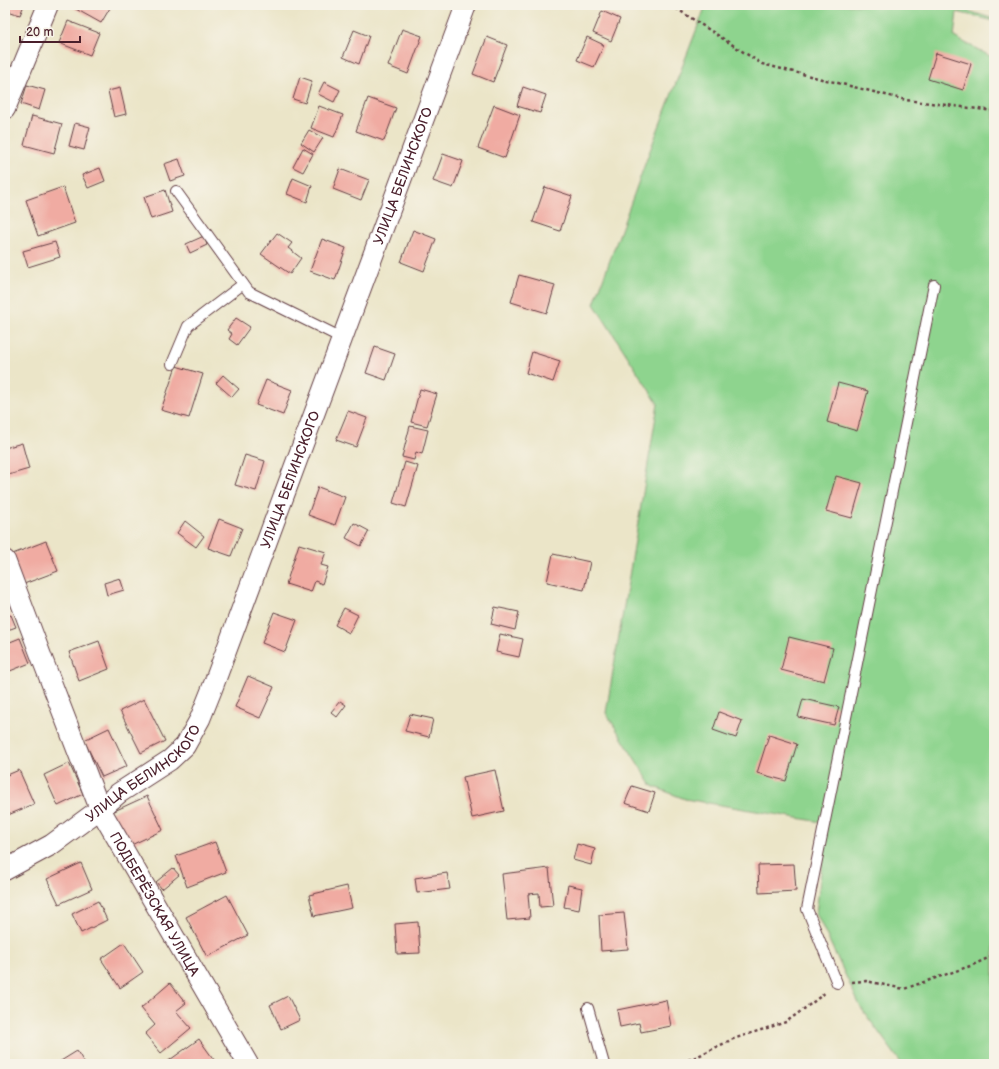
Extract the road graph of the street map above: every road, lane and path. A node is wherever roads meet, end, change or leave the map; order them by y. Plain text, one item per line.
1 (48, 5) edge
2 (466, 5) edge
3 (671, 5) edge
4 (5, 109) edge
5 (994, 111) edge
6 (176, 191) dead end
7 (243, 284) junction
8 (934, 285) dead end
9 (342, 338) junction
10 (172, 364) dead end
11 (5, 560) edge
12 (100, 809) junction
13 (5, 870) edge
14 (994, 955) edge
15 (838, 983) junction
16 (588, 1008) dead end
17 (248, 1064) edge
18 (604, 1064) edge
19 (677, 1064) edge

1 - 4 street
2 - 9 street, УЛИЦА БЕЛИНСКОГО
3 - 5 path
6 - 7 lane
7 - 9 lane
7 - 10 lane
8 - 15 lane
9 - 12 street, УЛИЦА БЕЛИНСКОГО
11 - 12 street, ПОДБЕРЁЗСКАЯ УЛИЦА
12 - 13 street, УЛИЦА БЕЛИНСКОГО
12 - 17 street, ПОДБЕРЁЗСКАЯ УЛИЦА
14 - 15 path
15 - 19 path
16 - 18 lane

